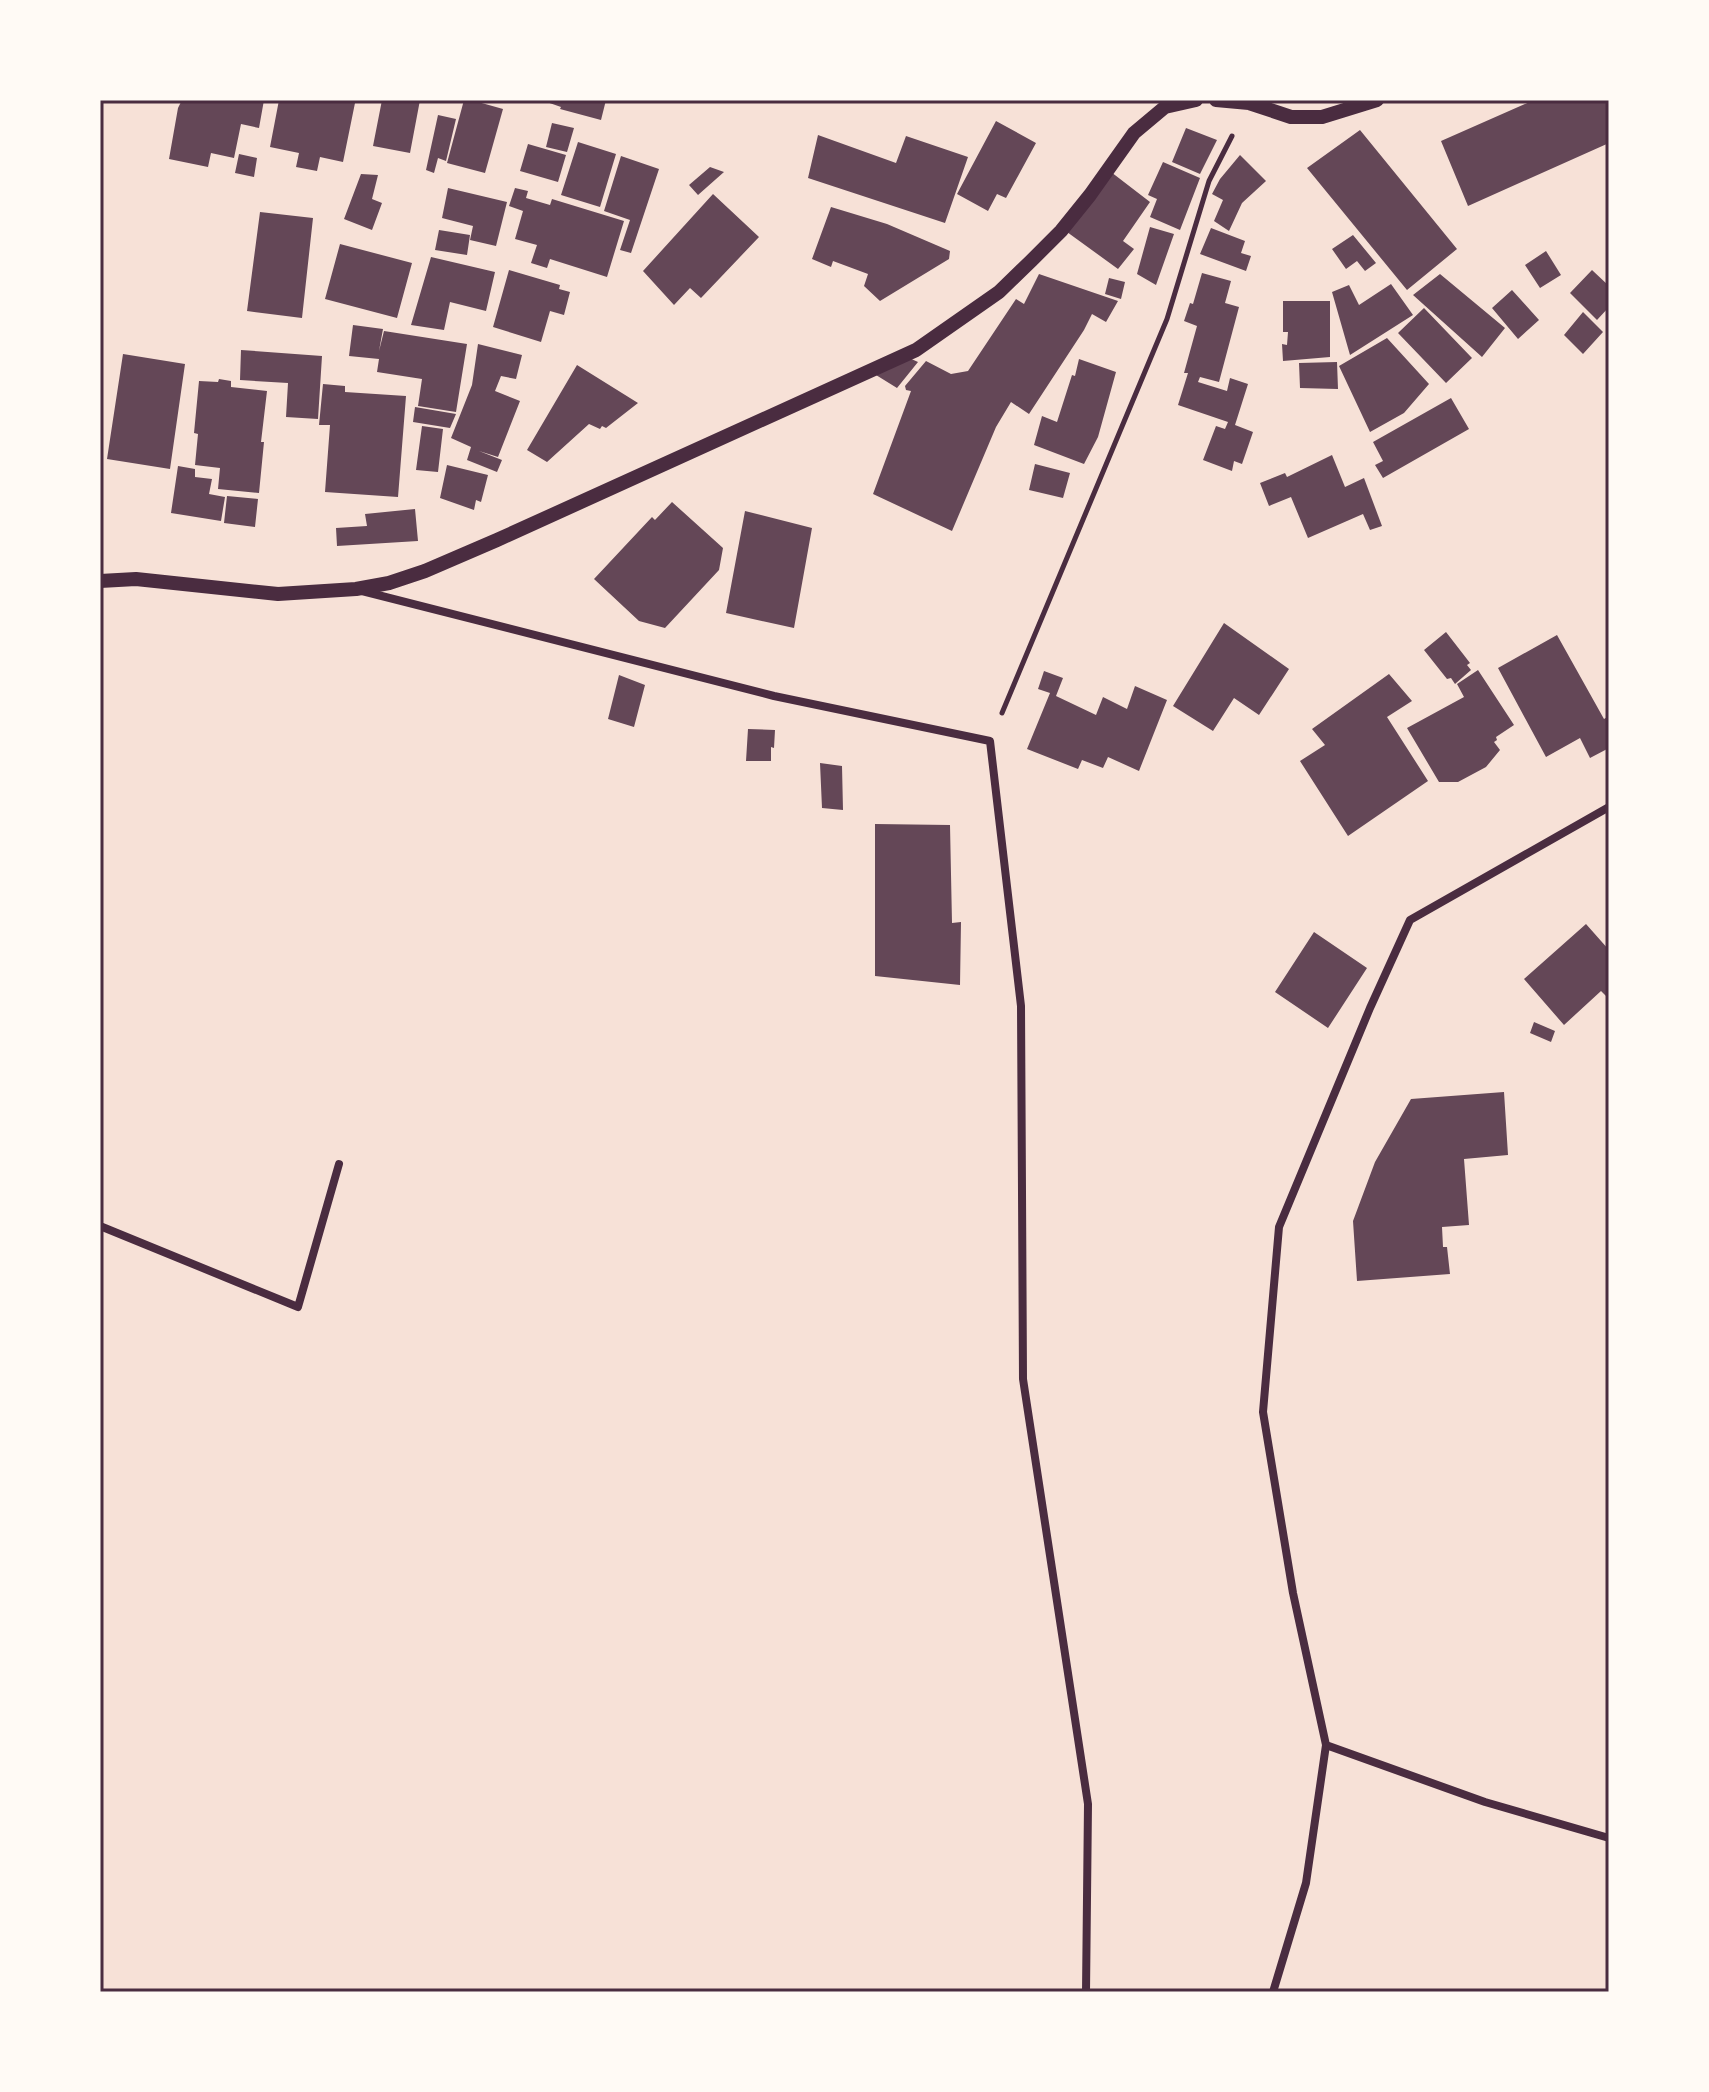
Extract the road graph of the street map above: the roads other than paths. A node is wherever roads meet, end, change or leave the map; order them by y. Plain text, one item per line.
1 (1196, 100) edge
2 (1216, 100) edge
3 (1377, 100) edge
4 (1248, 102) edge
5 (100, 581) edge
6 (356, 589) junction
7 (1609, 807) edge
8 (339, 1164) dead end
9 (100, 1226) edge
10 (1326, 1745) junction
11 (1609, 1838) edge
12 (1086, 1992) edge
13 (1273, 1992) edge

1 - 6 street
2 - 4 street
3 - 4 street
5 - 6 street
6 - 12 street
7 - 10 street
8 - 9 street
10 - 11 street
10 - 13 street

